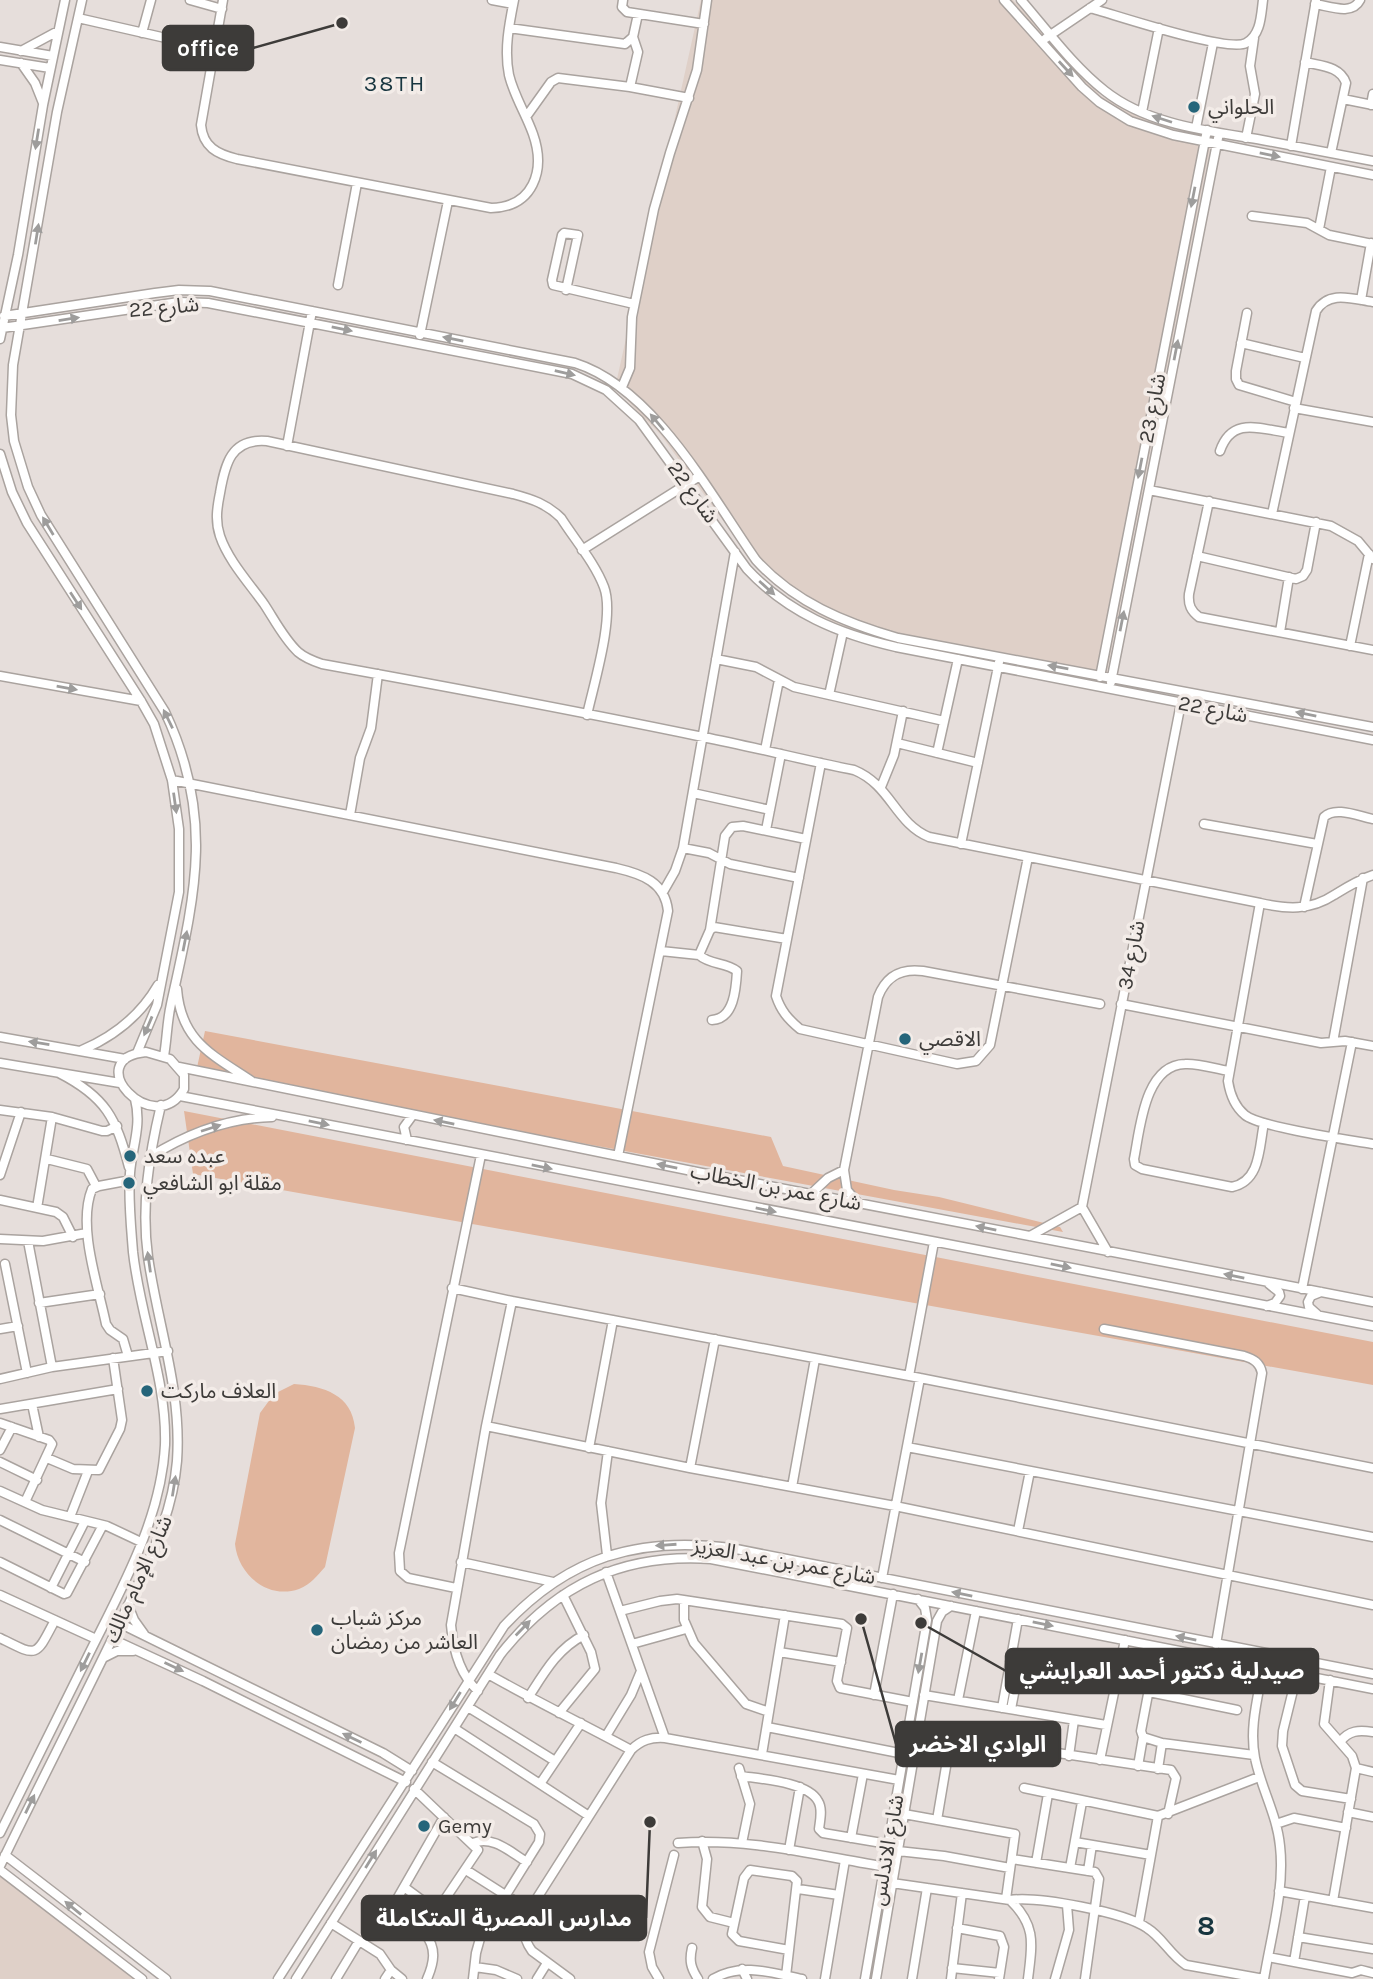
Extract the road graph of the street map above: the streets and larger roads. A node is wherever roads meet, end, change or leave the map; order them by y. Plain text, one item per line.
1 (65, 0) edge
2 (82, 0) edge
3 (150, 0) edge
4 (190, 0) edge
5 (492, 0) edge
6 (623, 0) edge
7 (707, 0) edge
8 (1004, 0) edge
9 (1021, 0) edge
10 (1102, 0) edge
11 (1263, 0) edge
12 (1360, 0) edge
13 (513, 2) edge
14 (1315, 2) edge
15 (223, 4) edge
16 (1090, 8) junction
17 (638, 14) junction
18 (78, 18) junction
19 (704, 24) junction
20 (1159, 27) junction
21 (509, 28) junction
22 (58, 31) junction
23 (142, 33) junction
24 (1051, 34) junction
25 (632, 37) junction
26 (1254, 38) junction
27 (1041, 41) junction
28 (1213, 43) junction
29 (0, 47) edge
30 (214, 49) junction
31 (21, 51) junction
32 (53, 56) junction
33 (0, 60) edge
34 (1305, 62) junction
35 (20, 63) junction
36 (50, 68) junction
37 (630, 87) junction
38 (1373, 94) edge
39 (689, 98) junction
40 (1343, 99) junction
41 (43, 105) junction
42 (1372, 105) edge
43 (1142, 112) junction
44 (526, 117) junction
45 (1196, 128) junction
46 (1206, 130) junction
47 (1219, 133) junction
48 (1246, 138) junction
49 (1204, 142) junction
50 (1217, 144) junction
51 (1291, 146) junction
52 (1331, 153) junction
53 (1373, 161) edge
54 (1331, 167) junction
55 (1373, 174) edge
56 (357, 183) junction
57 (448, 201) junction
58 (1252, 216) dead end
59 (1319, 229) junction
60 (1372, 243) edge
61 (338, 285) dead end
62 (566, 290) junction
63 (1361, 300) junction
64 (1373, 302) edge
65 (634, 304) junction
66 (312, 311) junction
67 (1247, 313) dead end
68 (22, 314) junction
69 (4, 316) junction
70 (310, 323) junction
71 (19, 326) junction
72 (2, 328) edge
73 (421, 332) junction
74 (0, 339) edge
75 (1241, 343) junction
76 (418, 344) junction
77 (1305, 358) junction
78 (622, 387) junction
79 (1295, 405) junction
80 (1373, 422) edge
81 (1289, 433) junction
82 (288, 446) junction
83 (1220, 451) dead end
84 (0, 454) edge
85 (698, 477) junction
86 (687, 484) junction
87 (1149, 490) junction
88 (1209, 501) junction
89 (1272, 514) junction
90 (1315, 522) junction
91 (582, 550) junction
92 (735, 552) junction
93 (1197, 556) junction
94 (1371, 556) edge
95 (1289, 577) junction
96 (843, 632) junction
97 (1280, 632) junction
98 (1350, 646) junction
99 (1373, 650) edge
100 (1000, 657) junction
101 (716, 659) junction
102 (958, 659) junction
103 (998, 667) junction
104 (378, 674) junction
105 (1100, 675) junction
106 (0, 676) edge
107 (1112, 677) junction
108 (779, 681) junction
109 (1098, 686) junction
110 (1110, 688) junction
111 (829, 695) junction
112 (141, 701) junction
113 (1181, 703) junction
114 (904, 711) junction
115 (587, 715) junction
116 (944, 721) junction
117 (1373, 727) edge
118 (703, 737) junction
119 (1373, 740) edge
120 (897, 743) junction
121 (765, 750) junction
122 (937, 753) junction
123 (781, 754) junction
124 (821, 763) junction
125 (978, 763) junction
126 (172, 780) junction
127 (191, 783) junction
128 (881, 787) junction
129 (693, 793) junction
130 (770, 810) junction
131 (350, 815) junction
132 (1373, 819) edge
133 (1204, 824) dead end
134 (766, 830) junction
135 (806, 839) junction
136 (961, 844) junction
137 (1317, 844) junction
138 (683, 848) junction
139 (180, 851) junction
140 (197, 851) junction
141 (1028, 857) junction
142 (720, 859) junction
143 (1373, 875) edge
144 (799, 878) junction
145 (1363, 878) junction
146 (1146, 879) junction
147 (663, 892) junction
148 (1260, 903) junction
149 (1304, 907) junction
150 (710, 930) junction
151 (787, 939) junction
152 (661, 951) junction
153 (699, 955) junction
154 (180, 968) junction
155 (161, 979) junction
156 (1002, 986) junction
157 (1100, 1004) dead end
158 (1121, 1004) junction
159 (712, 1020) dead end
160 (1237, 1027) junction
161 (0, 1037) edge
162 (1333, 1042) junction
163 (1352, 1042) junction
164 (868, 1045) junction
165 (1373, 1046) edge
166 (80, 1050) junction
167 (137, 1053) junction
168 (164, 1056) junction
169 (125, 1059) junction
170 (0, 1063) edge
171 (179, 1068) junction
172 (1229, 1071) junction
173 (59, 1073) junction
174 (120, 1083) junction
175 (259, 1085) junction
176 (180, 1096) junction
177 (135, 1100) junction
178 (161, 1105) junction
179 (0, 1110) edge
180 (21, 1112) junction
181 (412, 1116) junction
182 (52, 1117) junction
183 (289, 1117) junction
184 (1264, 1123) junction
185 (117, 1126) junction
186 (1334, 1137) junction
187 (407, 1140) junction
188 (1373, 1144) edge
189 (481, 1155) junction
190 (618, 1156) junction
191 (150, 1157) junction
192 (47, 1159) junction
193 (844, 1170) junction
194 (0, 1175) edge
195 (130, 1176) junction
196 (96, 1186) junction
197 (811, 1194) junction
198 (0, 1200) edge
199 (858, 1203) junction
200 (1082, 1207) junction
201 (37, 1208) junction
202 (87, 1233) junction
203 (1030, 1236) junction
204 (73, 1237) junction
205 (0, 1239) edge
206 (28, 1241) junction
207 (934, 1242) junction
208 (1108, 1252) junction
209 (5, 1264) dead end
210 (1264, 1282) junction
211 (453, 1288) junction
212 (1302, 1289) junction
213 (1321, 1292) junction
214 (100, 1294) junction
215 (512, 1301) junction
216 (1373, 1302) edge
217 (39, 1303) junction
218 (1267, 1306) junction
219 (1319, 1316) junction
220 (613, 1320) junction
221 (18, 1326) junction
222 (1373, 1326) edge
223 (0, 1329) edge
224 (1104, 1329) dead end
225 (715, 1339) junction
226 (168, 1351) junction
227 (153, 1353) junction
228 (128, 1356) junction
229 (113, 1358) junction
230 (815, 1359) junction
231 (52, 1367) junction
232 (27, 1373) junction
233 (909, 1376) junction
234 (920, 1378) junction
235 (0, 1379) edge
236 (118, 1389) junction
237 (32, 1404) junction
238 (0, 1409) edge
239 (0, 1423) edge
240 (486, 1426) junction
241 (12, 1427) junction
242 (38, 1437) junction
243 (1251, 1444) junction
244 (907, 1447) junction
245 (589, 1448) junction
246 (0, 1450) edge
247 (608, 1451) junction
248 (47, 1458) junction
249 (0, 1462) edge
250 (690, 1468) junction
251 (1373, 1468) edge
252 (88, 1471) junction
253 (1030, 1471) junction
254 (37, 1479) junction
255 (792, 1488) junction
256 (0, 1491) edge
257 (25, 1502) junction
258 (895, 1506) junction
259 (1239, 1510) junction
260 (70, 1517) junction
261 (0, 1520) edge
262 (85, 1521) junction
263 (103, 1525) junction
264 (1018, 1531) junction
265 (1373, 1537) edge
266 (142, 1542) junction
267 (748, 1551) junction
268 (69, 1554) junction
269 (607, 1555) junction
270 (0, 1562) edge
271 (85, 1562) junction
272 (461, 1562) junction
273 (745, 1566) junction
274 (606, 1572) junction
275 (1227, 1574) junction
276 (882, 1578) junction
277 (553, 1582) junction
278 (51, 1588) junction
279 (456, 1588) junction
280 (893, 1594) junction
281 (0, 1595) edge
282 (563, 1595) junction
283 (918, 1599) junction
284 (684, 1601) junction
285 (128, 1605) junction
286 (1373, 1605) edge
287 (950, 1606) junction
288 (620, 1611) junction
289 (976, 1611) junction
290 (785, 1615) junction
291 (1078, 1618) junction
292 (1018, 1619) junction
293 (55, 1620) junction
294 (932, 1620) junction
295 (119, 1623) junction
296 (687, 1629) junction
297 (1075, 1630) junction
298 (584, 1635) junction
299 (146, 1636) junction
300 (0, 1638) edge
301 (96, 1639) junction
302 (112, 1639) junction
303 (1125, 1640) junction
304 (632, 1644) junction
305 (1216, 1644) junction
306 (1157, 1647) junction
307 (137, 1651) junction
308 (779, 1652) junction
309 (103, 1658) junction
310 (841, 1662) junction
311 (1015, 1662) junction
312 (1264, 1668) junction
313 (641, 1670) junction
314 (1355, 1671) junction
315 (488, 1674) junction
316 (1297, 1674) junction
317 (1373, 1674) edge
318 (1330, 1680) junction
319 (468, 1682) junction
320 (1115, 1682) junction
321 (1354, 1685) junction
322 (1373, 1689) edge
323 (478, 1690) junction
324 (1149, 1692) junction
325 (874, 1695) junction
326 (924, 1695) junction
327 (528, 1698) junction
328 (66, 1700) junction
329 (958, 1700) junction
330 (913, 1702) junction
331 (78, 1706) junction
332 (468, 1707) junction
333 (1007, 1709) junction
334 (1237, 1710) dead end
335 (769, 1712) junction
336 (559, 1713) junction
337 (1074, 1720) junction
338 (581, 1723) junction
339 (1106, 1725) junction
340 (766, 1727) junction
341 (454, 1728) junction
342 (918, 1732) junction
343 (1373, 1732) edge
344 (606, 1736) junction
345 (951, 1737) junction
346 (1143, 1737) junction
347 (665, 1738) junction
348 (1340, 1741) junction
349 (1162, 1743) junction
350 (631, 1750) junction
351 (762, 1754) junction
352 (904, 1754) junction
353 (1254, 1755) junction
354 (1069, 1756) junction
355 (1100, 1760) junction
356 (555, 1761) junction
357 (432, 1762) junction
358 (1138, 1766) junction
359 (1356, 1768) junction
360 (1158, 1769) junction
361 (412, 1771) junction
362 (1373, 1772) edge
363 (863, 1773) junction
364 (1259, 1777) junction
365 (899, 1780) junction
366 (405, 1782) junction
367 (540, 1784) junction
368 (800, 1787) junction
369 (1024, 1788) dead end
370 (414, 1789) junction
371 (1048, 1794) junction
372 (1351, 1799) junction
373 (1082, 1802) junction
374 (1348, 1812) junction
375 (904, 1814) junction
376 (1168, 1814) junction
377 (589, 1816) junction
378 (1158, 1816) junction
379 (1373, 1816) edge
380 (444, 1817) junction
381 (937, 1820) junction
382 (1276, 1824) junction
383 (1346, 1828) junction
384 (0, 1833) edge
385 (890, 1834) junction
386 (900, 1836) junction
387 (851, 1838) junction
388 (702, 1841) junction
389 (1075, 1842) junction
390 (473, 1843) junction
391 (678, 1843) dead end
392 (742, 1843) junction
393 (888, 1844) junction
394 (1092, 1845) junction
395 (789, 1850) junction
396 (898, 1851) junction
397 (5, 1855) junction
398 (674, 1855) dead end
399 (1151, 1855) junction
400 (845, 1860) junction
401 (527, 1862) junction
402 (1036, 1863) junction
403 (1011, 1864) junction
404 (884, 1866) junction
405 (0, 1868) edge
406 (895, 1868) junction
407 (1070, 1868) junction
408 (466, 1870) junction
409 (1088, 1871) junction
410 (892, 1883) junction
411 (404, 1887) junction
412 (927, 1888) junction
413 (797, 1889) junction
414 (336, 1890) junction
415 (1279, 1891) junction
416 (962, 1893) junction
417 (506, 1895) junction
418 (839, 1895) junction
419 (1305, 1895) junction
420 (348, 1897) junction
421 (1008, 1900) junction
422 (1333, 1900) junction
423 (1067, 1905) junction
424 (1373, 1908) edge
425 (529, 1910) junction
426 (1095, 1911) junction
427 (438, 1912) junction
428 (320, 1914) junction
429 (332, 1922) junction
430 (734, 1923) junction
431 (1139, 1923) junction
432 (957, 1928) junction
433 (105, 1933) junction
434 (425, 1934) junction
435 (1298, 1937) junction
436 (359, 1941) junction
437 (871, 1942) junction
438 (882, 1944) junction
439 (97, 1945) junction
440 (692, 1948) dead end
441 (1373, 1949) edge
442 (789, 1950) junction
443 (1268, 1957) junction
444 (1294, 1962) junction
445 (547, 1963) junction
446 (475, 1967) junction
447 (952, 1968) junction
448 (742, 1969) junction
449 (963, 1969) junction
450 (391, 1970) junction
451 (1373, 1973) edge
452 (786, 1976) junction
453 (999, 1976) edge
454 (1354, 1976) edge
455 (142, 1979) edge
456 (166, 1979) edge
457 (278, 1979) edge
458 (296, 1979) edge
459 (336, 1979) edge
460 (385, 1979) edge
461 (402, 1979) edge
462 (427, 1979) edge
463 (473, 1979) edge
464 (517, 1979) edge
465 (537, 1979) edge
466 (570, 1979) edge
467 (659, 1979) edge
468 (698, 1979) edge
469 (713, 1979) edge
470 (747, 1979) edge
471 (802, 1979) edge
472 (825, 1979) edge
473 (864, 1979) edge
474 (878, 1979) edge
475 (912, 1979) edge
476 (950, 1979) edge
477 (961, 1979) edge
478 (1028, 1979) edge
479 (1055, 1979) edge
480 (1085, 1979) edge
481 (1264, 1979) edge

1 - 22 street
2 - 18 street
3 - 23 street
4 - 15 street
5 - 13 street
6 - 17 street
7 - 19 street
8 - 27 street
9 - 24 street
10 - 16 street
11 - 26 street
12 - 14 street
13 - 21 street
14 - 34 street
15 - 30 street
16 - 20 street
16 - 24 street
17 - 19 street
17 - 25 street
18 - 23 street
68 -> 18 street
19 - 39 street
20 - 28 street
20 - 43 street
21 - 25 street
21 - 44 street
22 - 31 street
22 - 32 street
23 - 30 street
24 - 27 street
24 - 43 street
25 - 37 street
26 - 28 street
26 - 48 street
27 -> 49 street
28 - 45 street
29 - 31 street
30 - 56 street
31 - 32 street
32 - 36 street
33 - 35 street
34 - 40 street
34 - 51 street
35 - 36 street
35 - 41 street
36 - 41 street
37 - 39 street
37 - 44 street
38 - 42 street
39 - 65 street
40 - 42 street
40 - 52 street
41 -> 69 street
45 -> 43 street
44 - 57 street
45 - 46 street
46 - 47 street
46 - 49 street, شارع 23
47 - 48 street
47 - 50 street, شارع 23
48 - 51 street
49 - 50 street
49 -> 105 street, شارع 23
50 -> 54 street
87 -> 50 street, شارع 23
51 - 52 street
52 - 53 street
54 - 55 street
54 - 59 street
56 - 57 street
56 - 61 street
57 - 73 street
58 - 59 street
59 - 60 street
60 - 63 street
62 - 62 street
62 - 65 street
63 - 64 street
63 - 77 street
65 - 78 street
66 - 68 street, شارع 22
66 - 70 street
66 - 73 street, شارع 22
67 - 75 street
68 - 69 street, شارع 22
68 - 71 street
69 - 72 street
71 -> 70 street, شارع 22
70 -> 76 street, شارع 22
70 - 82 street
71 - 72 street, شارع 22
127 -> 71 street
72 - 74 street
73 - 76 street
78 -> 73 street, شارع 22
75 - 77 street
75 - 79 street
76 -> 86 street, شارع 22
77 - 79 street
85 -> 78 street, شارع 22
79 - 80 street
79 - 81 street
81 - 83 street
81 - 89 street
82 - 91 street
82 - 104 street
84 -> 112 street
85 - 86 street
85 - 100 street, شارع 22
86 - 91 street
86 - 92 street, شارع 22
87 - 88 street
107 -> 87 street, شارع 23
88 - 89 street
88 - 93 street
89 - 90 street
90 - 94 street
90 - 95 street
91 - 115 street
92 -> 96 street, شارع 22
92 - 101 street
93 - 95 street
93 - 97 street
94 - 98 street
95 - 97 street
96 - 102 street, شارع 22
96 - 111 street
97 - 98 street
98 - 99 street
100 - 103 street
105 -> 100 street, شارع 22
101 - 108 street
101 - 118 street
102 - 103 street, شارع 22
102 - 116 street
103 - 109 street, شارع 22
103 - 125 street
104 - 115 street
104 - 131 street
105 - 107 street, شارع 22
105 - 109 street, شارع 23
106 -> 112 street
107 - 110 street, شارع 23
117 -> 107 street, شارع 22
108 - 111 street
108 - 121 street
109 - 110 street, شارع 22
110 - 113 street, شارع 22
111 - 114 street
112 - 126 street
113 - 119 street, شارع 22
113 - 146 street, شارع 34
114 - 116 street
114 - 120 street
115 - 118 street
116 - 122 street
118 - 121 street
118 - 129 street
120 - 122 street
120 - 128 street
121 - 123 street
122 - 125 street
123 - 124 street
123 - 130 street
124 - 128 street
124 - 135 street
125 - 136 street
126 - 127 street
126 -> 139 street
127 - 131 street
127 - 140 street
128 - 136 street
129 - 130 street
129 - 138 street
130 - 134 street
131 - 147 street
132 - 137 street
133 - 137 street
134 - 135 street
134 - 142 street
135 - 144 street
136 - 141 street
137 - 149 street
138 - 142 street
138 - 147 street
139 - 140 street
139 - 155 street
154 -> 140 street
141 - 146 street
141 - 156 street
142 - 144 street
142 - 150 street
143 - 145 street
144 - 151 street
145 - 149 street
145 - 162 street
146 - 148 street
146 - 158 street, شارع 34
147 - 152 street
148 - 149 street
148 - 160 street
150 - 151 street
150 - 153 street
151 - 164 street
152 - 153 street
152 - 190 street
153 - 159 street
154 - 168 street
154 - 175 street
155 - 166 street
155 -> 167 street
156 - 157 street
156 - 164 street
156 - 164 street
158 - 160 street
158 - 200 street, شارع 34
160 - 162 street
160 - 172 street
166 -> 161 street
162 - 163 street
163 - 165 street
163 - 186 street
164 - 193 street
166 - 169 street
167 - 168 street
167 - 169 street
168 - 171 street
169 - 174 street
170 - 173 street
171 - 175 street, شارع عمر بن الخطاب
171 - 176 street
172 - 184 street
172 - 184 street
173 - 174 street
173 - 185 street
174 - 177 street
175 - 181 street, شارع عمر بن الخطاب
176 - 178 street
176 - 183 street, شارع عمر بن الخطاب
177 - 178 street
177 - 195 street, شارع الإمام مالك
178 - 191 street, شارع الإمام مالك
179 - 180 street
180 - 182 street
180 - 194 street
181 - 187 street
190 -> 181 street, شارع عمر بن الخطاب
182 - 185 street
182 - 192 street
183 -> 187 street, شارع عمر بن الخطاب
191 -> 183 street
184 - 186 street
185 - 195 street
186 - 188 street
186 - 212 street
187 - 189 street, شارع عمر بن الخطاب
189 -> 207 street, شارع عمر بن الخطاب
189 - 211 street
197 -> 190 street, شارع عمر بن الخطاب
226 -> 191 street, شارع الإمام مالك
192 - 196 street
192 - 201 street
193 - 197 street
193 - 199 street
195 - 196 street
195 - 227 street, شارع الإمام مالك
196 - 202 street
197 - 199 street, شارع عمر بن الخطاب
198 - 201 street
203 -> 199 street, شارع عمر بن الخطاب
200 - 203 street
200 - 208 street
201 - 204 street
202 - 204 street
202 - 214 street
203 - 208 street, شارع عمر بن الخطاب
204 - 206 street
205 - 206 street
206 - 217 street
207 -> 218 street, شارع عمر بن الخطاب
207 - 233 street
210 -> 208 street, شارع عمر بن الخطاب
209 - 221 street
210 - 212 street, شارع عمر بن الخطاب
210 - 218 street
211 - 215 street
211 - 279 street
212 - 213 street, شارع عمر بن الخطاب
213 - 216 street, شارع عمر بن الخطاب
213 - 219 street
214 - 217 street
214 - 228 street
215 - 220 street
215 - 240 street
217 - 231 street
218 - 219 street, شارع عمر بن الخطاب
219 - 222 street, شارع عمر بن الخطاب
220 - 225 street
220 - 245 street
221 - 223 street
221 - 232 street
224 - 243 street
225 - 230 street
225 - 250 street
226 - 227 street
285 -> 226 street, شارع الإمام مالك
227 - 228 street
227 - 266 street, شارع الإمام مالك
228 - 229 street
229 - 231 street
229 - 236 street
230 - 233 street
230 - 255 street
231 - 232 street
232 - 235 street
233 - 234 street
234 - 243 street
234 - 244 street
236 - 237 street
236 - 252 street
237 - 238 street
237 - 242 street
239 - 241 street
240 - 245 street
240 - 272 street
241 - 242 street
241 - 246 street
242 - 248 street
243 - 251 street
243 - 259 street
244 - 253 street
244 - 258 street
245 - 247 street
247 - 250 street
247 - 269 street
248 - 252 street
248 - 254 street
249 - 254 street
250 - 255 street
252 - 260 street
253 - 259 street
253 - 264 street
254 - 257 street
255 - 258 street
256 - 257 street
257 - 260 street
258 - 264 street
258 - 276 street
259 - 265 street
259 - 275 street
260 - 262 street
261 - 268 street
262 - 263 street
262 - 268 street
263 - 266 street
263 - 271 street
264 - 275 street
266 - 301 street, شارع الإمام مالك
267 -> 269 street, شارع عمر بن عبد العزيز
267 - 273 street
267 - 276 street, شارع عمر بن عبد العزيز
268 - 271 street
268 - 278 street
269 - 277 street, شارع عمر بن عبد العزيز
270 - 278 street
271 - 278 street
272 - 277 street
272 - 279 street
273 - 274 street, شارع عمر بن عبد العزيز
273 - 280 street, شارع عمر بن عبد العزيز
274 - 282 street, شارع عمر بن عبد العزيز
274 - 288 street
275 - 286 street
275 - 305 street
291 -> 276 street, شارع عمر بن عبد العزيز
277 - 319 street, شارع عمر بن عبد العزيز
279 - 319 street
280 - 283 street, شارع عمر بن عبد العزيز
280 - 325 street
281 - 293 street
282 - 298 street
315 -> 282 street, شارع عمر بن عبد العزيز
283 - 287 street, شارع عمر بن عبد العزيز
283 - 294 street
284 - 288 street
284 - 290 street
284 - 296 street
285 - 295 street, شارع الإمام مالك
285 - 299 street
287 - 289 street, شارع عمر بن عبد العزيز
287 - 294 street
288 - 304 street
289 - 292 street, شارع عمر بن عبد العزيز
289 - 329 street
290 - 308 street
290 - 310 street
291 - 297 street
305 -> 291 street, شارع عمر بن عبد العزيز
292 -> 297 street, شارع عمر بن عبد العزيز
292 - 311 street
293 - 300 street
293 - 301 street
294 - 326 street, شارع الاندلس
294 -> 330 street, شارع الاندلس
295 - 299 street
295 - 302 street, شارع الإمام مالك
296 - 304 street
296 - 335 street
297 - 303 street, شارع عمر بن عبد العزيز
298 - 327 street
298 - 336 street
361 -> 299 street
301 -> 328 street, شارع الإمام مالك
302 - 307 street
302 - 309 street, شارع الإمام مالك
303 - 306 street, شارع عمر بن عبد العزيز
303 - 320 street
304 - 313 street
305 - 314 street, شارع عمر بن عبد العزيز
306 - 312 street, شارع عمر بن عبد العزيز
306 - 324 street
307 - 309 street
307 -> 366 street
308 - 310 street
308 - 335 street
309 - 331 street, شارع الإمام مالك
310 - 325 street
311 - 320 street
311 - 333 street
312 - 316 street, شارع عمر بن عبد العزيز
312 - 353 street
313 - 344 street
313 - 347 street
314 - 317 street, شارع عمر بن عبد العزيز
314 - 321 street
315 - 323 street, شارع عمر بن عبد العزيز
315 - 327 street
316 - 318 street, شارع عمر بن عبد العزيز
316 - 372 street
318 - 321 street, شارع عمر بن عبد العزيز
318 - 348 street
319 - 323 street
319 -> 361 street, شارع عمر بن عبد العزيز
320 - 339 street
321 - 322 street, شارع عمر بن عبد العزيز
323 - 332 street, شارع عمر بن عبد العزيز
324 - 334 street
324 - 346 street
325 - 330 street
326 - 329 street
326 - 342 street, شارع الاندلس
327 - 336 street
328 - 331 street
328 - 384 street, شارع الإمام مالك
329 - 333 street
330 - 352 street, شارع الاندلس
397 -> 331 street, شارع الإمام مالك
332 - 341 street, شارع عمر بن عبد العزيز
332 - 356 street
333 - 337 street
335 - 340 street
336 - 338 street
337 - 339 street
337 - 354 street
338 - 344 street
338 - 356 street
339 - 355 street
340 - 351 street
340 - 352 street
341 - 357 street, شارع عمر بن عبد العزيز
341 - 367 street
342 - 345 street
342 - 375 street, شارع الاندلس
343 - 348 street
344 - 350 street
345 - 354 street
345 - 381 street
346 - 349 street
346 - 358 street
347 - 350 street
347 - 351 street
348 - 359 street
349 - 353 street
349 - 360 street
350 - 377 street
351 - 363 street
352 - 365 street, شارع الاندلس
353 - 364 street
354 - 355 street
355 - 358 street
356 - 367 street
357 - 370 street, شارع عمر بن عبد العزيز
357 - 401 street
358 - 360 street
359 - 362 street
359 - 372 street
360 - 376 street
361 - 366 street, شارع عمر بن عبد العزيز
363 - 365 street
363 - 387 street
364 - 376 street
364 - 382 street
365 - 385 street, شارع الاندلس
366 - 414 street, شارع عمر بن عبد العزيز
367 - 377 street
368 - 387 street
368 - 392 street
368 - 395 street
369 - 371 street
370 - 380 street
420 -> 370 street, شارع عمر بن عبد العزيز
371 - 373 street
371 - 402 street
372 - 374 street
373 - 378 street
373 - 389 street
374 - 379 street
374 - 383 street
375 - 381 street
375 - 386 street, شارع الاندلس
376 - 378 street
377 - 425 street
378 - 399 street
380 - 390 street
380 - 411 street
381 - 403 street
382 - 383 street
382 - 415 street
383 - 422 street
385 - 386 street
385 - 393 street, شارع الاندلس
386 - 396 street, شارع الاندلس
387 - 393 street
388 - 391 street
388 - 392 street
388 - 430 street
389 - 394 street
389 - 407 street
390 - 401 street
390 - 408 street
392 - 395 street
393 - 404 street, شارع الاندلس
394 - 399 street
394 - 409 street
395 - 400 street
396 - 403 street
396 - 406 street, شارع الاندلس
397 - 405 street, شارع الإمام مالك
433 -> 397 street
398 - 467 street
399 - 431 street
400 - 404 street
400 - 418 street
401 - 417 street
402 - 403 street
402 - 407 street
403 - 421 street
404 - 406 street
404 - 437 street, شارع الاندلس
405 - 439 street
406 - 410 street, شارع الاندلس
407 - 409 street
408 - 417 street
408 - 427 street
409 - 426 street
410 - 412 street
410 - 438 street, شارع الاندلس
411 - 427 street
411 - 434 street
412 - 416 street
412 - 475 street
413 - 418 street
413 - 430 street
413 - 442 street
414 - 420 street
414 - 428 street, شارع عمر بن عبد العزيز
415 - 419 street
415 - 443 street
416 - 421 street
416 - 432 street
417 - 425 street
417 - 446 street
418 - 472 street
419 - 422 street
419 - 435 street
420 - 429 street, شارع عمر بن عبد العزيز
421 - 423 street
421 - 478 street
422 - 424 street
423 - 426 street
423 - 479 street
425 - 445 street
426 - 431 street
426 - 480 street
427 - 434 street
428 - 429 street
428 - 457 street, شارع عمر بن عبد العزيز
429 - 436 street
429 - 458 street, شارع عمر بن عبد العزيز
430 - 442 street
431 - 481 street
432 - 447 street
432 - 453 street
433 - 439 street
433 - 456 street
434 - 462 street
435 - 441 street
435 - 444 street
436 - 450 street
436 - 459 street
437 - 438 street
437 - 473 street, شارع الاندلس
438 - 474 street, شارع الاندلس
439 - 455 street
440 - 468 street
442 - 452 street
443 - 444 street
443 - 481 street
444 - 454 street
445 - 465 street
445 - 466 street
446 - 463 street
446 - 464 street
447 - 449 street
447 - 476 street
448 - 452 street
448 - 469 street
448 - 470 street
449 - 453 street
449 - 477 street
450 - 460 street
450 - 461 street
451 - 454 street
452 - 471 street

